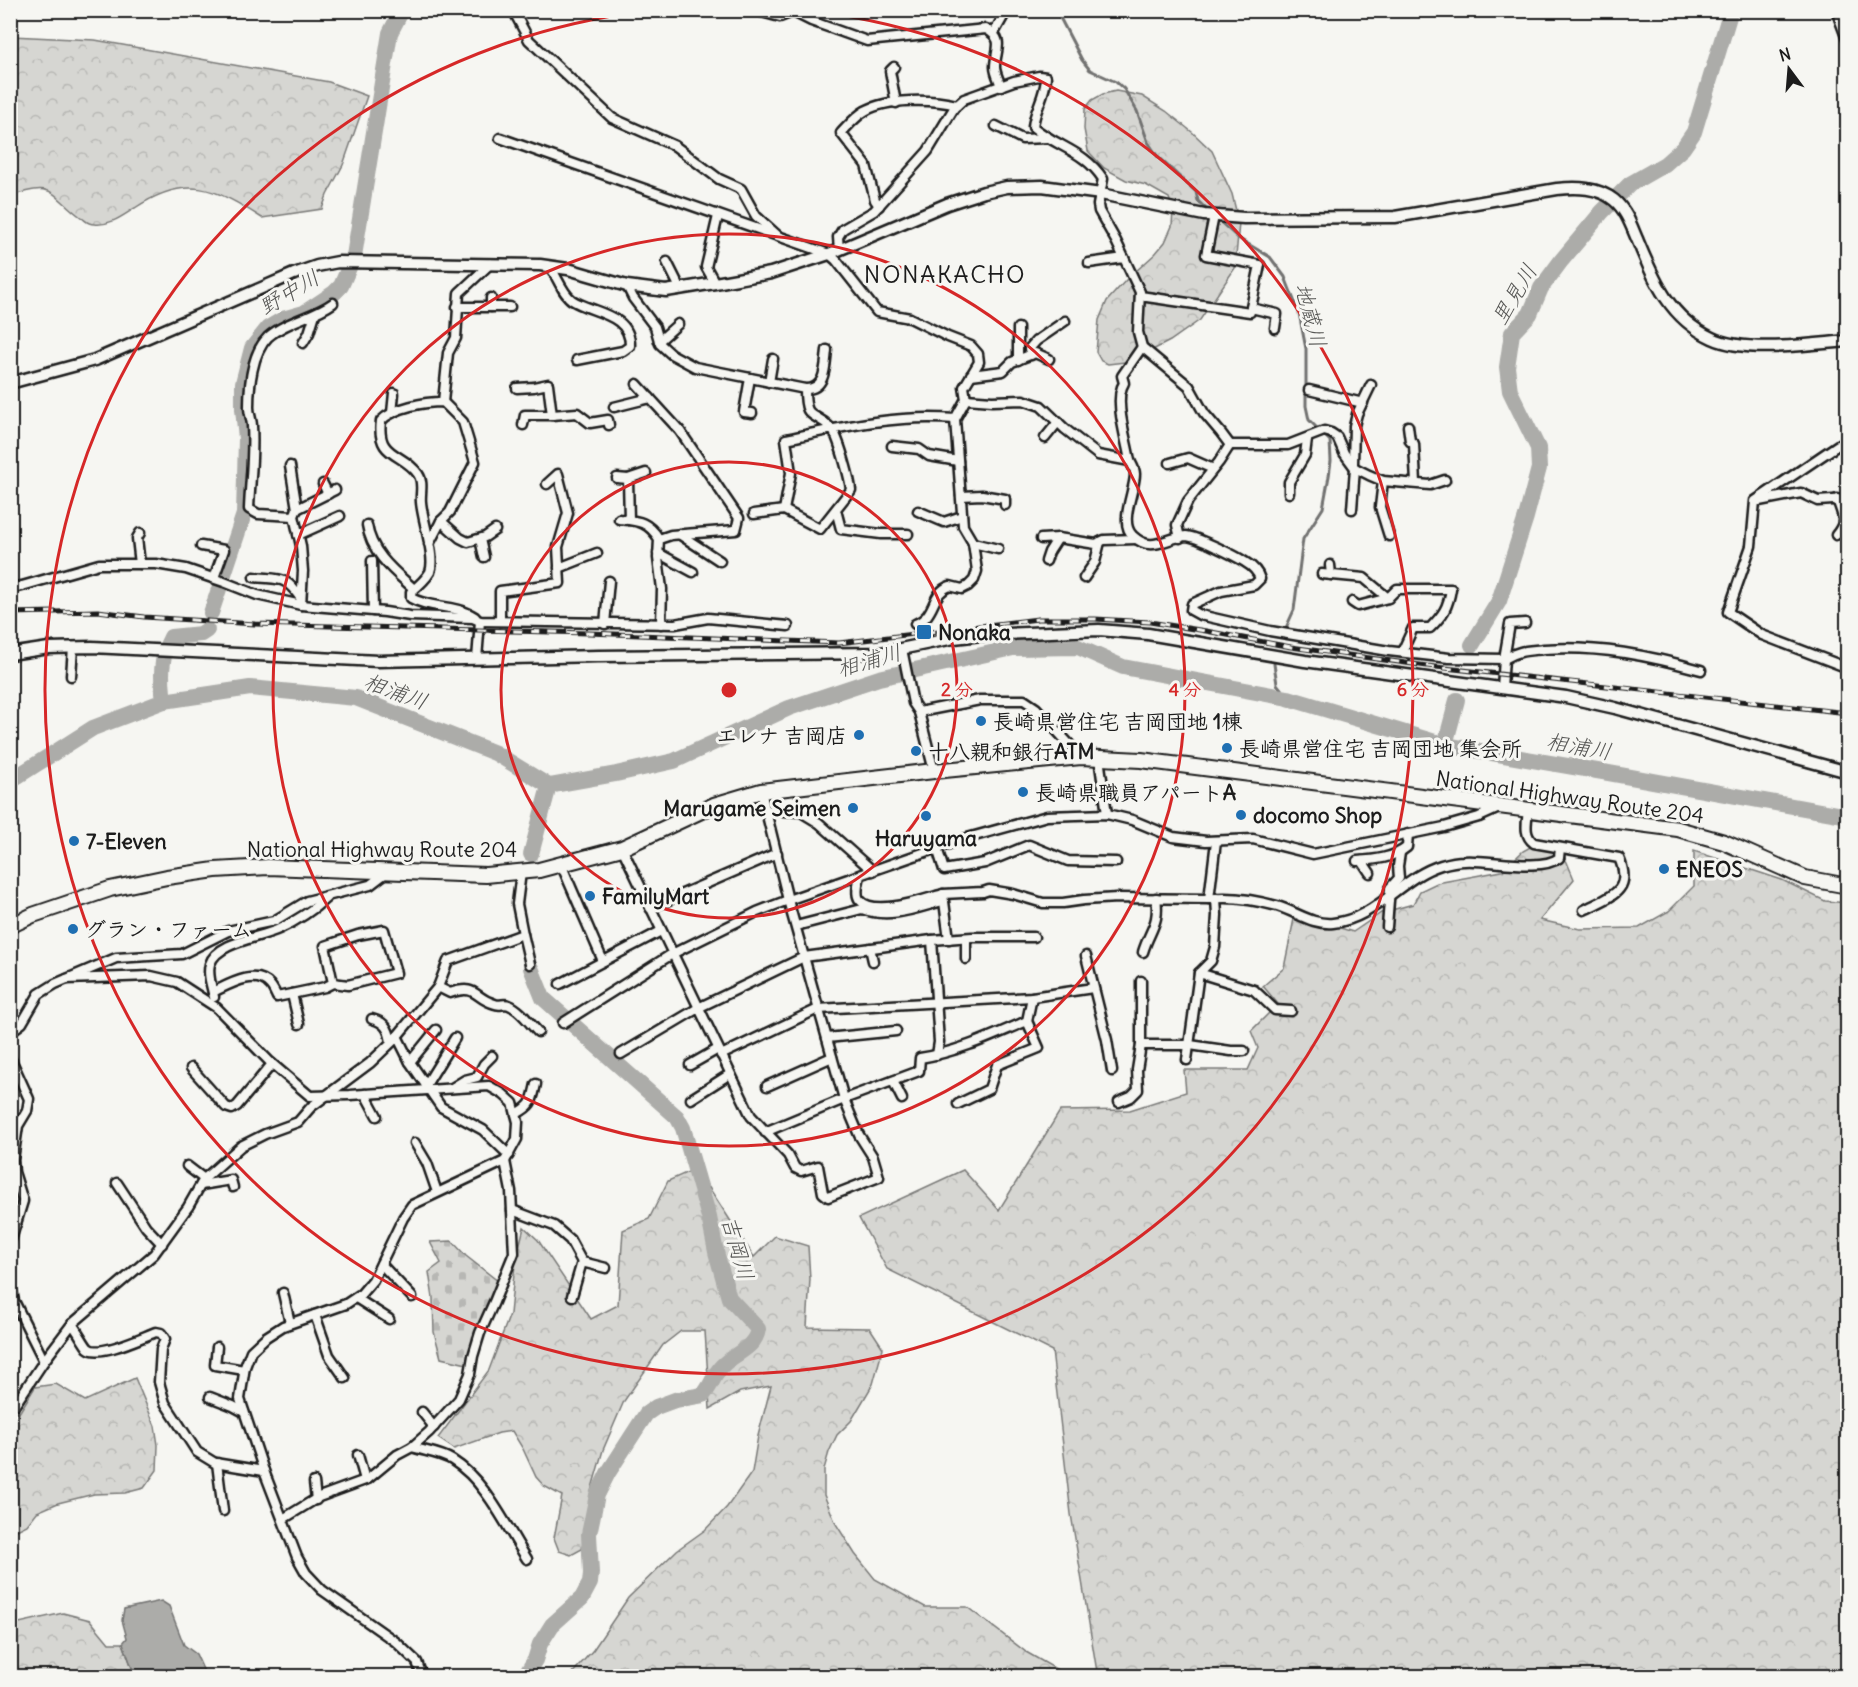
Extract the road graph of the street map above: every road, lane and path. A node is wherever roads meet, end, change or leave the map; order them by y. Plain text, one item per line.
1 (513, 10) edge
2 (754, 10) edge
3 (1007, 10) edge
4 (1836, 10) edge
5 (793, 11) edge
6 (994, 33) junction
7 (1848, 42) edge
8 (894, 67) dead end
9 (1001, 86) junction
10 (896, 103) junction
11 (957, 105) junction
12 (996, 126) dead end
13 (500, 138) dead end
14 (1049, 138) junction
15 (1101, 194) junction
16 (879, 206) junction
17 (718, 216) junction
18 (1214, 216) junction
19 (782, 239) junction
20 (834, 252) junction
21 (1124, 258) junction
22 (667, 262) dead end
23 (1089, 262) dead end
24 (490, 264) junction
25 (551, 268) junction
26 (715, 283) junction
27 (627, 286) junction
28 (680, 288) junction
29 (1140, 296) junction
30 (333, 303) dead end
31 (457, 307) junction
32 (510, 307) dead end
33 (1251, 308) junction
34 (315, 314) junction
35 (1065, 321) dead end
36 (678, 324) dead end
37 (1018, 328) dead end
38 (1275, 328) dead end
39 (659, 341) junction
40 (1848, 341) edge
41 (303, 343) dead end
42 (1142, 347) junction
43 (827, 350) dead end
44 (1031, 355) junction
45 (773, 359) dead end
46 (1049, 359) dead end
47 (577, 360) dead end
48 (1018, 360) junction
49 (971, 375) junction
50 (750, 378) junction
51 (769, 382) junction
52 (10, 383) edge
53 (637, 384) dead end
54 (1371, 385) dead end
55 (517, 388) dead end
56 (805, 389) junction
57 (1309, 390) dead end
58 (394, 393) dead end
59 (650, 398) junction
60 (966, 399) junction
61 (443, 402) junction
62 (1363, 403) junction
63 (614, 408) dead end
64 (392, 413) junction
65 (752, 413) dead end
66 (552, 415) junction
67 (955, 419) junction
68 (586, 420) junction
69 (1058, 422) junction
70 (523, 424) dead end
71 (609, 425) dead end
72 (1408, 426) dead end
73 (833, 429) junction
74 (585, 431) dead end
75 (1045, 438) dead end
76 (1307, 439) junction
77 (1848, 442) edge
78 (892, 446) dead end
79 (1230, 446) junction
80 (958, 460) junction
81 (1130, 461) junction
82 (1170, 463) dead end
83 (290, 466) dead end
84 (1354, 466) junction
85 (1213, 469) junction
86 (646, 473) dead end
87 (617, 478) dead end
88 (628, 478) junction
89 (1445, 480) dead end
90 (1383, 481) junction
91 (1416, 483) junction
92 (323, 484) dead end
93 (547, 484) dead end
94 (1289, 493) dead end
95 (961, 496) junction
96 (1837, 499) junction
97 (1848, 499) edge
98 (1755, 501) junction
99 (1005, 505) dead end
100 (1352, 509) dead end
101 (784, 510) junction
102 (836, 510) junction
103 (918, 511) dead end
104 (296, 512) junction
105 (754, 514) dead end
106 (340, 516) dead end
107 (962, 516) junction
108 (619, 519) dead end
109 (629, 520) junction
110 (441, 521) junction
111 (367, 525) dead end
112 (495, 530) dead end
113 (140, 533) dead end
114 (679, 534) junction
115 (908, 534) dead end
116 (298, 535) junction
117 (1836, 535) dead end
118 (1389, 536) dead end
119 (1058, 538) junction
120 (1180, 538) junction
121 (480, 539) junction
122 (659, 539) junction
123 (1041, 539) dead end
124 (1136, 539) junction
125 (1100, 542) junction
126 (972, 543) junction
127 (429, 544) junction
128 (201, 546) dead end
129 (998, 549) dead end
130 (597, 553) dead end
131 (658, 553) junction
132 (484, 557) dead end
133 (372, 561) dead end
134 (720, 561) dead end
135 (1046, 561) dead end
136 (140, 564) junction
137 (1330, 565) dead end
138 (559, 568) junction
139 (693, 572) dead end
140 (254, 577) dead end
141 (214, 578) junction
142 (1084, 578) dead end
143 (609, 581) dead end
144 (10, 588) edge
145 (414, 589) junction
146 (1388, 598) junction
147 (301, 602) junction
148 (1352, 602) dead end
149 (373, 611) junction
150 (1520, 620) dead end
151 (480, 621) junction
152 (500, 621) junction
153 (605, 624) junction
154 (661, 624) junction
155 (915, 624) dead end
156 (788, 626) dead end
157 (73, 647) junction
158 (902, 649) junction
159 (1402, 652) junction
160 (10, 654) edge
161 (477, 659) junction
162 (1504, 659) junction
163 (1848, 668) edge
164 (1701, 670) dead end
165 (71, 676) dead end
166 (1502, 688) junction
167 (919, 712) junction
168 (1081, 757) junction
169 (1099, 758) junction
170 (934, 771) junction
171 (1848, 772) edge
172 (761, 791) junction
173 (1503, 807) junction
174 (766, 810) junction
175 (1528, 810) junction
176 (1107, 814) junction
177 (1408, 834) junction
178 (1216, 841) junction
179 (622, 848) junction
180 (937, 848) junction
181 (1560, 848) junction
182 (777, 853) junction
183 (1400, 853) junction
184 (1116, 862) dead end
185 (561, 864) junction
186 (390, 870) junction
187 (873, 871) junction
188 (521, 872) junction
189 (1370, 873) dead end
190 (860, 875) junction
191 (1848, 886) edge
192 (1389, 895) junction
193 (326, 897) junction
194 (941, 898) junction
195 (1156, 898) junction
196 (1212, 899) junction
197 (788, 900) junction
198 (650, 908) junction
199 (1584, 910) dead end
200 (10, 926) edge
201 (796, 926) junction
202 (1388, 927) dead end
203 (661, 931) junction
204 (523, 934) junction
205 (1034, 937) dead end
206 (966, 938) junction
207 (949, 939) junction
208 (932, 940) junction
209 (870, 948) junction
210 (1143, 952) dead end
211 (672, 954) junction
212 (1086, 956) dead end
213 (804, 957) junction
214 (966, 959) dead end
215 (603, 961) junction
216 (873, 962) dead end
217 (530, 964) dead end
218 (1199, 974) junction
219 (67, 979) junction
220 (1141, 981) dead end
221 (333, 983) junction
222 (560, 984) dead end
223 (438, 987) junction
224 (1093, 988) junction
225 (213, 992) junction
226 (292, 994) junction
227 (1032, 997) junction
228 (936, 1002) junction
229 (700, 1007) junction
230 (217, 1008) junction
231 (819, 1009) junction
232 (1291, 1011) dead end
233 (372, 1019) dead end
234 (1027, 1021) junction
235 (563, 1023) dead end
236 (299, 1024) dead end
237 (896, 1031) dead end
238 (10, 1032) edge
239 (538, 1032) dead end
240 (431, 1033) dead end
241 (455, 1038) dead end
242 (827, 1038) junction
243 (394, 1039) junction
244 (1141, 1045) junction
245 (1190, 1045) junction
246 (1244, 1051) dead end
247 (719, 1052) junction
248 (621, 1054) dead end
249 (937, 1055) junction
250 (492, 1056) dead end
251 (10, 1057) edge
252 (832, 1057) junction
253 (1187, 1060) dead end
254 (410, 1062) junction
255 (272, 1064) junction
256 (690, 1065) dead end
257 (191, 1068) dead end
258 (1112, 1071) dead end
259 (730, 1074) junction
260 (893, 1081) junction
261 (536, 1084) dead end
262 (766, 1086) dead end
263 (428, 1087) junction
264 (452, 1089) junction
265 (365, 1094) junction
266 (324, 1096) junction
267 (691, 1099) dead end
268 (844, 1099) junction
269 (902, 1099) dead end
270 (1119, 1102) dead end
271 (958, 1104) dead end
272 (516, 1114) junction
273 (377, 1116) dead end
274 (765, 1132) junction
275 (415, 1143) dead end
276 (507, 1158) junction
277 (187, 1166) dead end
278 (13, 1178) edge
279 (202, 1182) junction
280 (117, 1183) dead end
281 (233, 1187) dead end
282 (437, 1192) junction
283 (512, 1210) junction
284 (10, 1243) edge
285 (162, 1244) junction
286 (582, 1262) junction
287 (381, 1264) junction
288 (606, 1268) dead end
289 (10, 1281) edge
290 (283, 1293) dead end
291 (572, 1296) dead end
292 (412, 1297) dead end
293 (356, 1298) junction
294 (315, 1315) junction
295 (389, 1319) dead end
296 (290, 1323) junction
297 (72, 1324) junction
298 (216, 1347) dead end
299 (44, 1361) junction
300 (244, 1370) junction
301 (345, 1378) dead end
302 (210, 1397) dead end
303 (10, 1412) edge
304 (244, 1412) junction
305 (422, 1412) dead end
306 (434, 1427) junction
307 (412, 1447) junction
308 (358, 1455) dead end
309 (216, 1463) junction
310 (264, 1471) junction
311 (365, 1480) junction
312 (314, 1482) dead end
313 (316, 1500) junction
314 (223, 1511) dead end
315 (283, 1519) junction
316 (527, 1559) dead end
317 (422, 1677) edge

1 - 19 street
2 - 5 street
3 - 6 street
4 - 7 street
5 - 6 street
6 - 9 street
8 - 10 street
9 - 11 street
9 - 14 street
10 - 11 street
10 - 16 street
11 - 16 street
12 - 14 street
13 - 17 street
14 - 15 street
15 - 18 street
15 - 20 street
15 - 21 street
16 - 20 street
17 - 19 street
17 - 26 street
18 - 33 street
18 - 40 street
19 - 20 street
20 - 26 street
20 - 49 street
21 - 23 street
21 - 29 street
22 - 28 street
24 - 25 street
24 - 31 street
24 - 52 street
25 - 27 street
25 - 47 street
26 - 28 street
27 - 28 street
27 - 39 street
29 - 33 street
29 - 42 street
30 - 34 street
31 - 32 street
31 - 61 street
33 - 38 street
34 - 41 street
34 - 104 street
35 - 44 street
36 - 39 street
37 - 48 street
39 - 50 street
42 - 79 street
42 - 81 street
43 - 56 street
44 - 46 street
44 - 48 street
45 - 51 street
48 - 49 street
49 - 60 street
50 - 51 street
50 - 65 street
51 - 56 street
53 - 59 street
54 - 62 street
55 - 66 street
56 - 73 street
57 - 62 street
58 - 64 street
59 - 63 street
59 - 114 street
60 - 67 street
60 - 69 street
61 - 64 street
61 - 110 street
62 - 84 street
64 - 127 street
66 - 68 street
66 - 70 street
67 - 73 street
67 - 80 street
68 - 71 street
68 - 74 street
69 - 75 street
69 - 81 street
72 - 91 street
73 - 101 street
73 - 102 street
76 - 79 street
76 - 84 street
76 - 94 street
77 - 98 street
78 - 80 street
79 - 85 street
80 - 95 street
81 - 124 street
82 - 85 street
83 - 104 street
84 - 90 street
84 - 100 street
85 - 120 street
86 - 88 street
87 - 88 street
88 - 109 street
89 - 91 street
90 - 91 street
90 - 118 street
92 - 104 street
93 - 138 street
95 - 99 street
95 - 107 street
96 - 97 street
96 - 98 street
96 - 117 street
98 - 163 street
101 - 102 street
101 - 105 street
102 - 115 street
103 - 107 street
104 - 116 street
106 - 116 street
107 - 126 street
108 - 109 street
109 - 122 street
110 - 121 street
110 - 127 street
111 - 145 street
112 - 121 street
113 - 136 street
114 - 122 street
114 - 134 street
116 - 147 street
119 - 123 street
119 - 125 street
119 - 135 street
120 - 124 street
120 - 159 street
121 - 132 street
122 - 131 street
124 - 125 street
125 - 142 street
126 - 129 street
126 - 155 street
127 - 145 street
128 - 141 street
130 - 138 street
131 - 139 street
131 - 154 street
133 - 149 street
136 - 141 street
136 - 144 street
137 - 146 street
138 - 152 street
140 - 147 street
141 - 147 street
143 - 153 street
145 - 151 street
146 - 148 street
146 - 159 street
147 - 149 street
149 - 151 street
150 - 162 street
151 - 152 street
151 - 161 street
152 - 153 street
153 - 154 street
154 - 156 street
157 - 160 street
157 - 161 street
157 - 165 street
158 - 161 street
158 - 166 street
158 - 167 street
159 - 162 street
162 - 164 street
162 - 166 street
166 - 171 street
167 - 168 street
167 - 170 street
168 - 169 highway, National Highway Route 204
168 - 170 highway, National Highway Route 204
169 - 173 highway, National Highway Route 204
169 - 176 street
170 - 172 highway, National Highway Route 204
172 - 174 street
172 - 179 highway, National Highway Route 204
173 - 175 highway, National Highway Route 204
173 - 177 street
174 - 182 street
174 - 187 street
175 - 181 street
175 - 191 highway, National Highway Route 204
176 - 178 street
176 - 180 street
177 - 178 street
177 - 183 street
178 - 196 street
179 - 185 highway, National Highway Route 204
179 - 198 street
180 - 184 street
180 - 187 street
181 - 192 street
181 - 199 street
182 - 197 street
182 - 198 street
183 - 189 street
183 - 192 street
185 - 188 highway, National Highway Route 204
185 - 215 street
186 - 188 highway, National Highway Route 204
186 - 193 street
186 - 200 highway, National Highway Route 204
187 - 190 street
188 - 204 street
190 - 194 street
190 - 197 street
192 - 196 street
192 - 202 street
193 - 219 street
193 - 225 street
194 - 195 street
194 - 201 street
194 - 207 street
195 - 196 street
195 - 210 street
196 - 218 street
197 - 201 street
197 - 211 street
198 - 203 street
201 - 213 street
203 - 211 street
203 - 215 street
204 - 217 street
204 - 223 street
205 - 206 street
206 - 207 street
206 - 214 street
207 - 208 street
208 - 209 street
208 - 228 street
209 - 213 street
209 - 216 street
211 - 229 street
211 - 235 street
212 - 224 street
213 - 229 street
213 - 231 street
215 - 222 street
218 - 232 street
218 - 245 street
219 - 230 street
219 - 238 street
220 - 244 street
221 - 221 street
221 - 226 street
223 - 239 street
223 - 243 street
224 - 227 street
224 - 258 street
225 - 226 street
225 - 230 street
226 - 236 street
227 - 228 street
227 - 234 street
228 - 231 street
228 - 249 street
229 - 247 street
229 - 248 street
230 - 255 street
231 - 242 street
231 - 247 street
233 - 243 street
234 - 249 street
234 - 271 street
237 - 242 street
240 - 254 street
241 - 263 street
242 - 252 street
243 - 254 street
243 - 266 street
244 - 245 street
244 - 270 street
245 - 246 street
245 - 253 street
247 - 256 street
247 - 259 street
249 - 260 street
250 - 264 street
251 - 278 street
252 - 262 street
252 - 268 street
254 - 263 street
255 - 257 street
255 - 266 street
259 - 267 street
259 - 274 street
260 - 268 street
260 - 269 street
261 - 272 street
263 - 264 street
263 - 265 street
263 - 276 street
264 - 272 street
265 - 266 street
265 - 273 street
266 - 279 street
268 - 274 street
268 - 274 street
272 - 276 street
275 - 282 street
276 - 282 street
276 - 283 street
277 - 279 street
278 - 284 street
279 - 281 street
279 - 285 street
280 - 285 street
282 - 287 street
283 - 286 street
283 - 306 street
285 - 297 street
286 - 288 street
286 - 291 street
287 - 292 street
287 - 293 street
289 - 299 street
290 - 296 street
293 - 294 street
293 - 295 street
294 - 296 street
294 - 301 street
296 - 300 street
297 - 299 street
297 - 309 street
298 - 300 street
299 - 303 street
300 - 304 street
302 - 304 street
304 - 310 street
305 - 306 street
306 - 307 street
307 - 311 street
307 - 316 street
308 - 311 street
309 - 310 street
309 - 314 street
310 - 315 street
311 - 313 street
312 - 313 street
313 - 315 street
315 - 317 street

